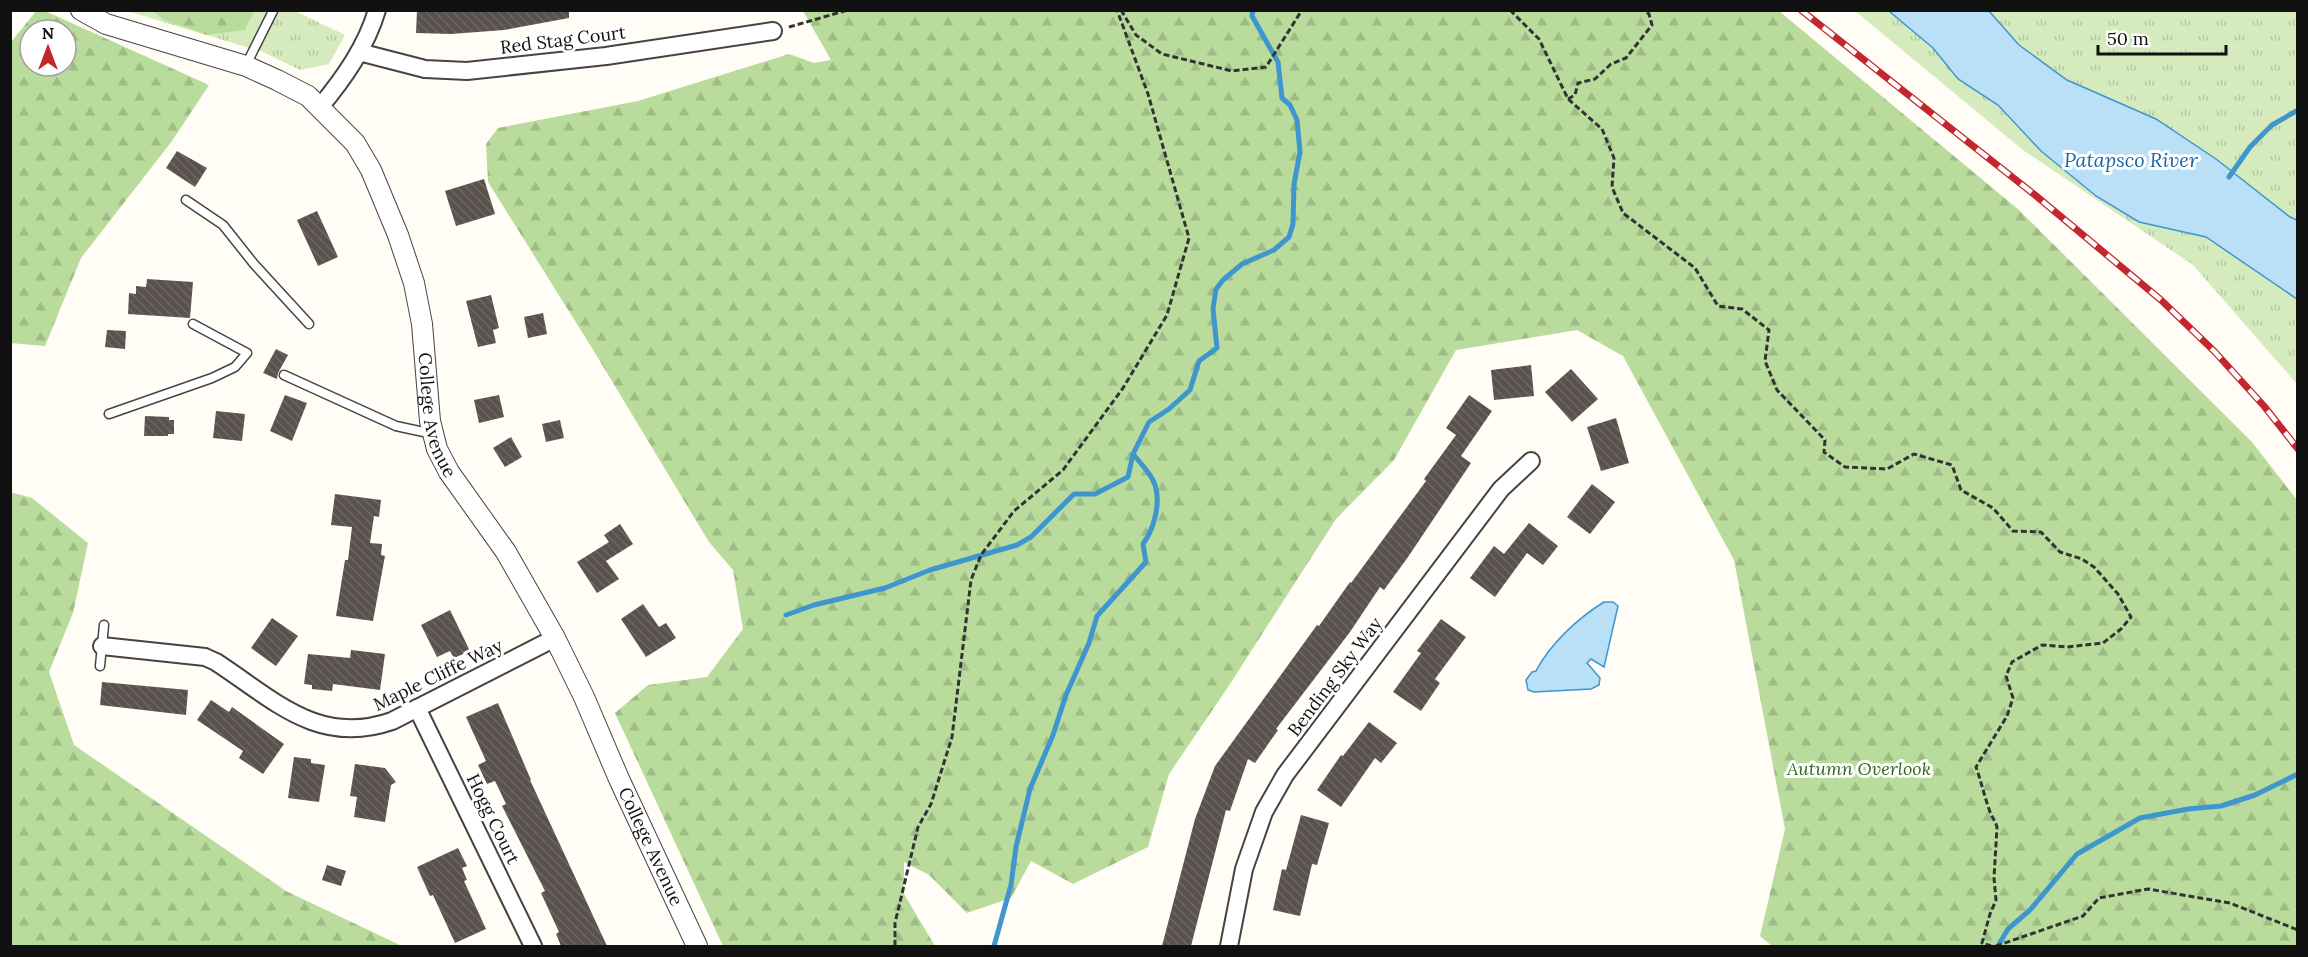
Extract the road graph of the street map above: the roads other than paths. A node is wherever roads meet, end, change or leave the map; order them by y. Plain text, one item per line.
1 (81, 10) edge
2 (377, 10) edge
3 (273, 11) edge
4 (773, 31) road end
5 (359, 52) junction
6 (246, 66) junction
7 (320, 107) junction
8 (186, 200) dead end
9 (193, 324) dead end
10 (309, 324) dead end
11 (284, 375) dead end
12 (109, 414) dead end
13 (433, 434) junction
14 (1531, 461) dead end
15 (104, 625) dead end
16 (555, 638) junction
17 (102, 646) junction
18 (100, 666) dead end
19 (417, 708) junction
20 (533, 946) edge
21 (697, 946) edge
22 (1228, 946) edge

1 - 6 street, College Avenue
2 - 5 street
3 - 6 lane
4 - 5 street, Red Stag Court
5 - 7 street
6 - 7 street, College Avenue
7 - 13 street, College Avenue
8 - 10 lane
9 - 12 lane
11 - 13 lane
13 - 16 street, College Avenue
14 - 22 street, Bending Sky Way
15 - 17 lane
16 - 19 street, Maple Cliffe Way
16 - 21 street, College Avenue
17 - 18 lane
17 - 19 street, Maple Cliffe Way
19 - 20 street, Hogg Court

